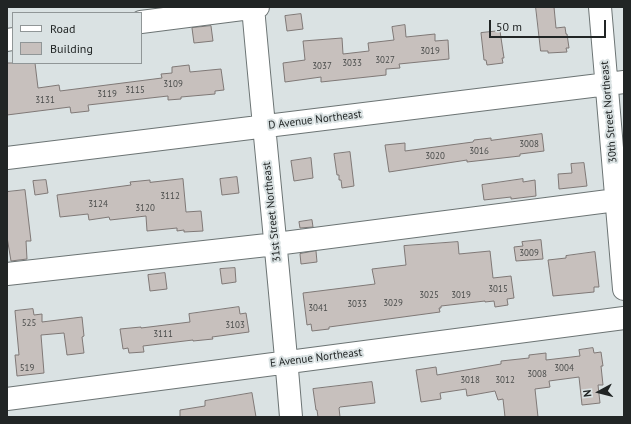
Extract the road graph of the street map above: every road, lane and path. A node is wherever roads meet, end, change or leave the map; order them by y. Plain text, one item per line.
1 (254, 7) edge
2 (600, 7) edge
3 (142, 22) edge
4 (615, 83) edge
5 (264, 126) junction
6 (7, 158) edge
7 (620, 199) edge
8 (276, 244) junction
9 (7, 274) edge
10 (624, 289) edge
11 (624, 318) edge
12 (286, 362) junction
13 (7, 399) edge
14 (291, 417) edge

1 - 3 street
1 - 5 street, 31st Street Northeast
2 - 4 street, 30th Street Northeast
4 - 5 street, D Avenue Northeast
4 - 7 street, 30th Street Northeast
5 - 6 street, D Avenue Northeast
5 - 8 street, 31st Street Northeast
7 - 8 street
7 - 10 street, 30th Street Northeast
8 - 9 street
8 - 12 street, 31st Street Northeast
11 - 12 street, E Avenue Northeast
12 - 13 street, E Avenue Northeast
12 - 14 street, 31st Street Northeast

